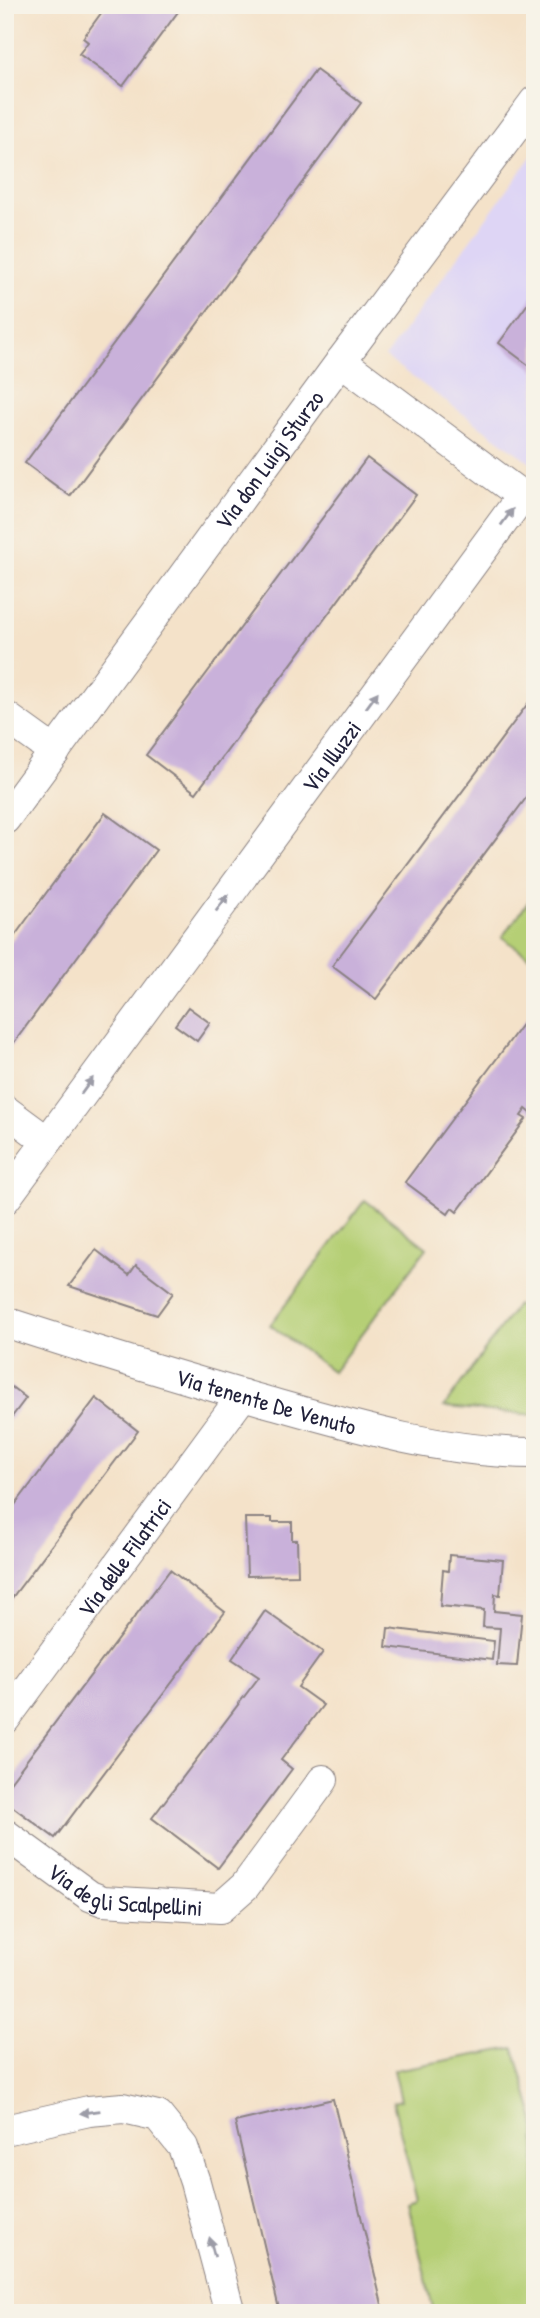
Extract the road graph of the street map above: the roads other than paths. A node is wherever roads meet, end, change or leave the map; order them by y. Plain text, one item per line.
1 (535, 101) edge
2 (341, 360) junction
3 (5, 716) edge
4 (55, 752) junction
5 (5, 819) edge
6 (5, 1110) edge
7 (47, 1141) junction
8 (5, 1199) edge
9 (5, 1322) edge
10 (243, 1395) junction
11 (535, 1453) edge
12 (5, 1719) edge
13 (323, 1780) dead end
14 (5, 1834) edge
15 (5, 2130) edge
16 (230, 2313) edge

1 - 2 street, Via don Luigi Sturzo
2 - 4 street, Via don Luigi Sturzo
7 -> 2 street, Via Illuzzi
3 - 4 street
4 - 5 street, Via don Luigi Sturzo
6 - 7 street
7 - 8 street, Via Illuzzi
9 - 10 street, Via tenente De Venuto
10 - 11 street, Via tenente De Venuto
10 - 12 street, Via delle Filatrici
13 - 14 street, Via degli Scalpellini
16 -> 15 street

